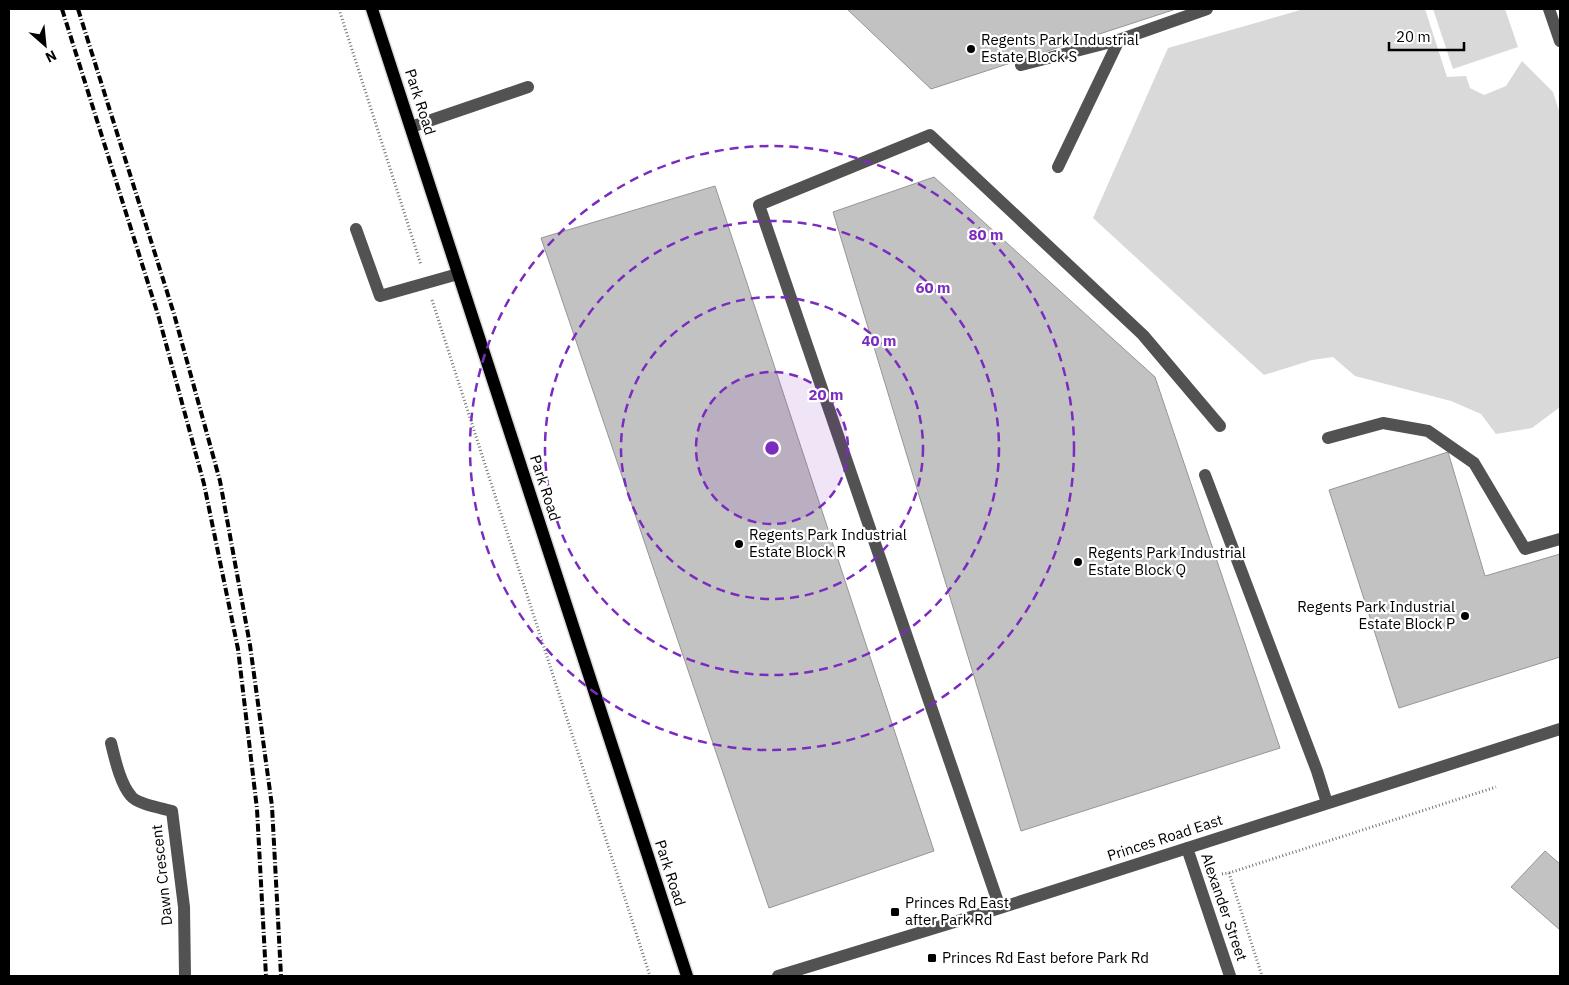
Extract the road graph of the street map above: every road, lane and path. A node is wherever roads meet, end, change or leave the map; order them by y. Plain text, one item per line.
1 (339, 9) edge
2 (372, 9) edge
3 (1207, 9) edge
4 (1549, 9) edge
5 (1119, 40) junction
6 (1560, 41) edge
7 (1021, 65) dead end
8 (528, 87) dead end
9 (411, 127) junction
10 (1058, 167) dead end
11 (356, 229) dead end
12 (458, 274) junction
13 (427, 284) junction
14 (1220, 426) dead end
15 (1328, 438) dead end
16 (1205, 475) dead end
17 (1560, 539) edge
18 (1560, 729) edge
19 (111, 743) dead end
20 (1496, 787) dead end
21 (1327, 803) junction
22 (1187, 848) junction
23 (1229, 873) junction
24 (1222, 874) dead end
25 (1000, 908) junction
26 (185, 976) edge
27 (650, 976) edge
28 (687, 976) edge
29 (778, 976) edge
30 (1230, 976) edge
31 (1262, 976) edge

1 - 13 path
2 - 9 main road, Park Road
3 - 5 street
4 - 6 street
5 - 7 street
5 - 10 street
8 - 9 street
9 - 12 main road, Park Road
11 - 13 street
12 - 13 street
12 - 28 main road, Park Road
13 - 27 path
14 - 25 street
15 - 17 street
16 - 21 street
18 - 21 street, Princes Road East
19 - 26 street, Dawn Crescent
20 - 23 path
21 - 22 street, Princes Road East
22 - 25 street, Princes Road East
22 - 30 street, Alexander Street
23 - 24 path
23 - 31 path
25 - 29 street, Princes Road East

